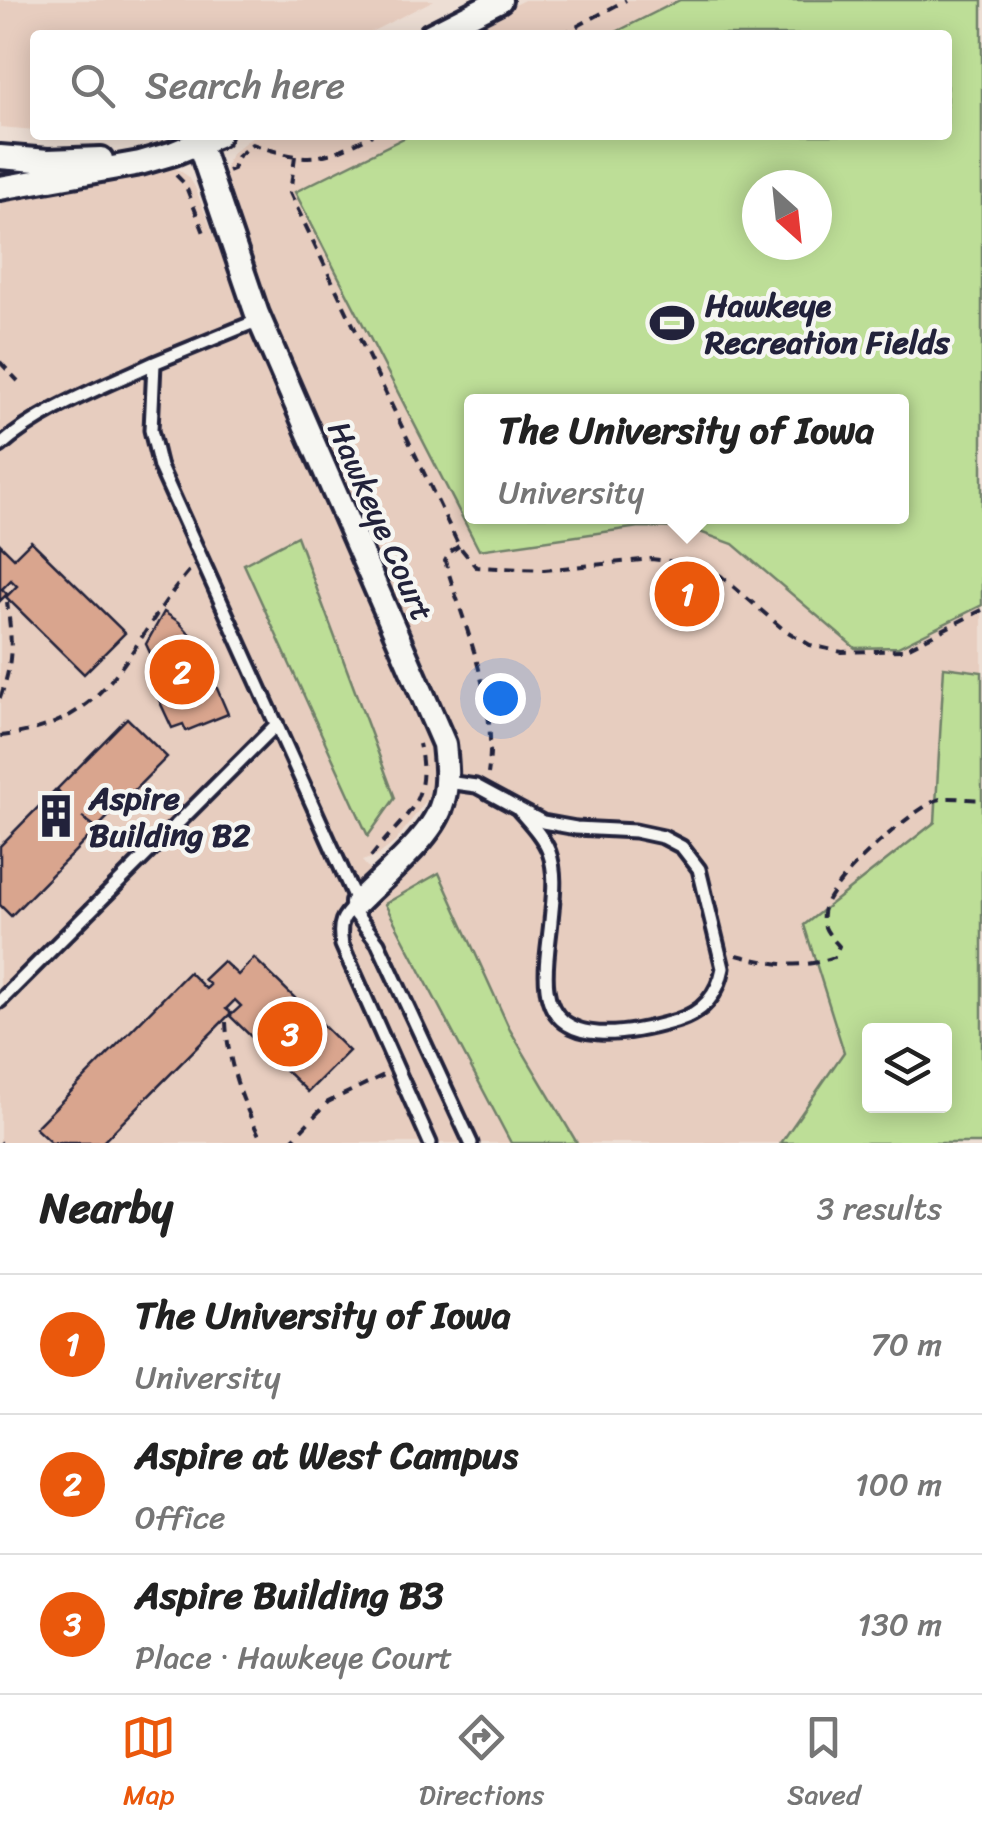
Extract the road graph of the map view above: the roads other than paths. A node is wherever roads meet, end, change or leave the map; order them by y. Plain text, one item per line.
1 (500, 0) edge
2 (441, 30) edge
3 (198, 140) edge
4 (204, 140) edge
5 (207, 140) edge
6 (0, 157) edge
7 (0, 188) edge
8 (259, 320) junction
9 (154, 364) junction
10 (0, 446) edge
11 (277, 724) junction
12 (447, 782) junction
13 (518, 809) junction
14 (360, 899) junction
15 (0, 1001) edge
16 (430, 1143) edge
17 (471, 1143) edge

1 - 2 street
3 - 6 street
4 - 7 street
5 - 8 street, Hawkeye Court
8 - 9 lane
8 - 12 street, Hawkeye Court
9 - 10 lane
9 - 11 lane
11 - 14 lane
11 - 15 lane
12 - 13 lane
12 - 14 street
13 - 13 lane
14 - 16 lane
14 - 17 lane

